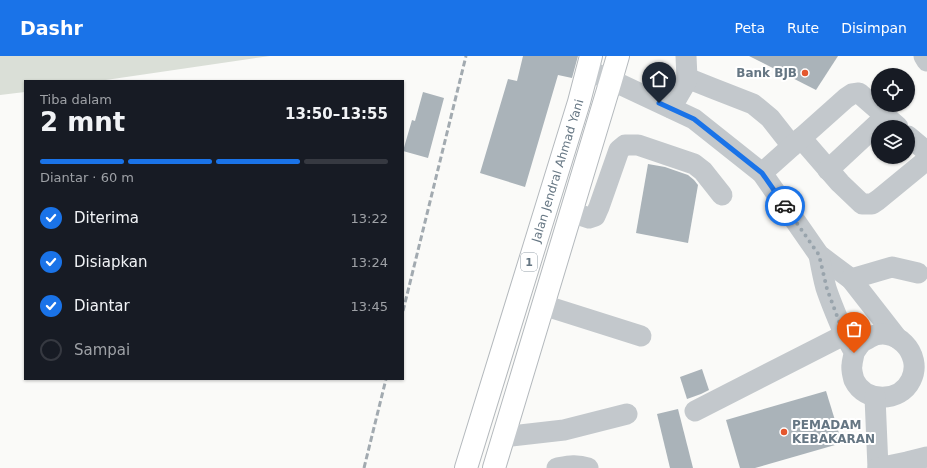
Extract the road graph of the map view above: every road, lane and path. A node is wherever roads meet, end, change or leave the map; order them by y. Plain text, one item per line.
1 (618, 56) edge
2 (686, 56) edge
3 (924, 56) edge
4 (927, 61) edge
5 (589, 63) edge
6 (688, 78) junction
7 (611, 80) junction
8 (671, 108) junction
9 (890, 120) edge
10 (871, 138) edge
11 (796, 142) junction
12 (915, 142) edge
13 (927, 155) edge
14 (927, 158) edge
15 (828, 170) junction
16 (762, 173) junction
17 (722, 195) dead end
18 (571, 212) junction
19 (819, 255) junction
20 (918, 273) dead end
21 (851, 279) junction
22 (543, 305) junction
23 (844, 335) junction
24 (640, 336) dead end
25 (897, 338) junction
26 (854, 353) junction
27 (875, 397) junction
28 (695, 411) dead end
29 (627, 414) dead end
30 (503, 437) junction
31 (927, 457) edge
32 (466, 468) edge
33 (494, 468) edge
34 (557, 468) edge
35 (588, 468) edge
36 (878, 468) edge

1 - 7 highway, Jalan Jendral Ahmad Yani / 1
2 - 6 street
3 - 4 street
5 - 7 street
5 - 32 highway, Jalan Jendral Ahmad Yani / 1
6 - 8 street
6 - 11 street
7 - 8 street
7 - 18 highway, Jalan Jendral Ahmad Yani / 1
8 - 16 street
9 - 11 street
10 - 15 street
11 - 15 street
11 - 16 street
12 - 13 street
14 - 15 street
16 - 19 street
17 - 18 street
18 - 22 highway, Jalan Jendral Ahmad Yani / 1
19 - 21 street
19 - 23 street
20 - 21 street
21 - 25 street
22 - 24 street
22 - 30 highway, Jalan Jendral Ahmad Yani / 1
23 - 26 street
23 - 28 street
25 - 26 street
25 - 27 street
26 - 27 street
27 - 36 street
29 - 30 street
30 - 33 highway, Jalan Jendral Ahmad Yani / 1
31 - 36 street
34 - 35 street

